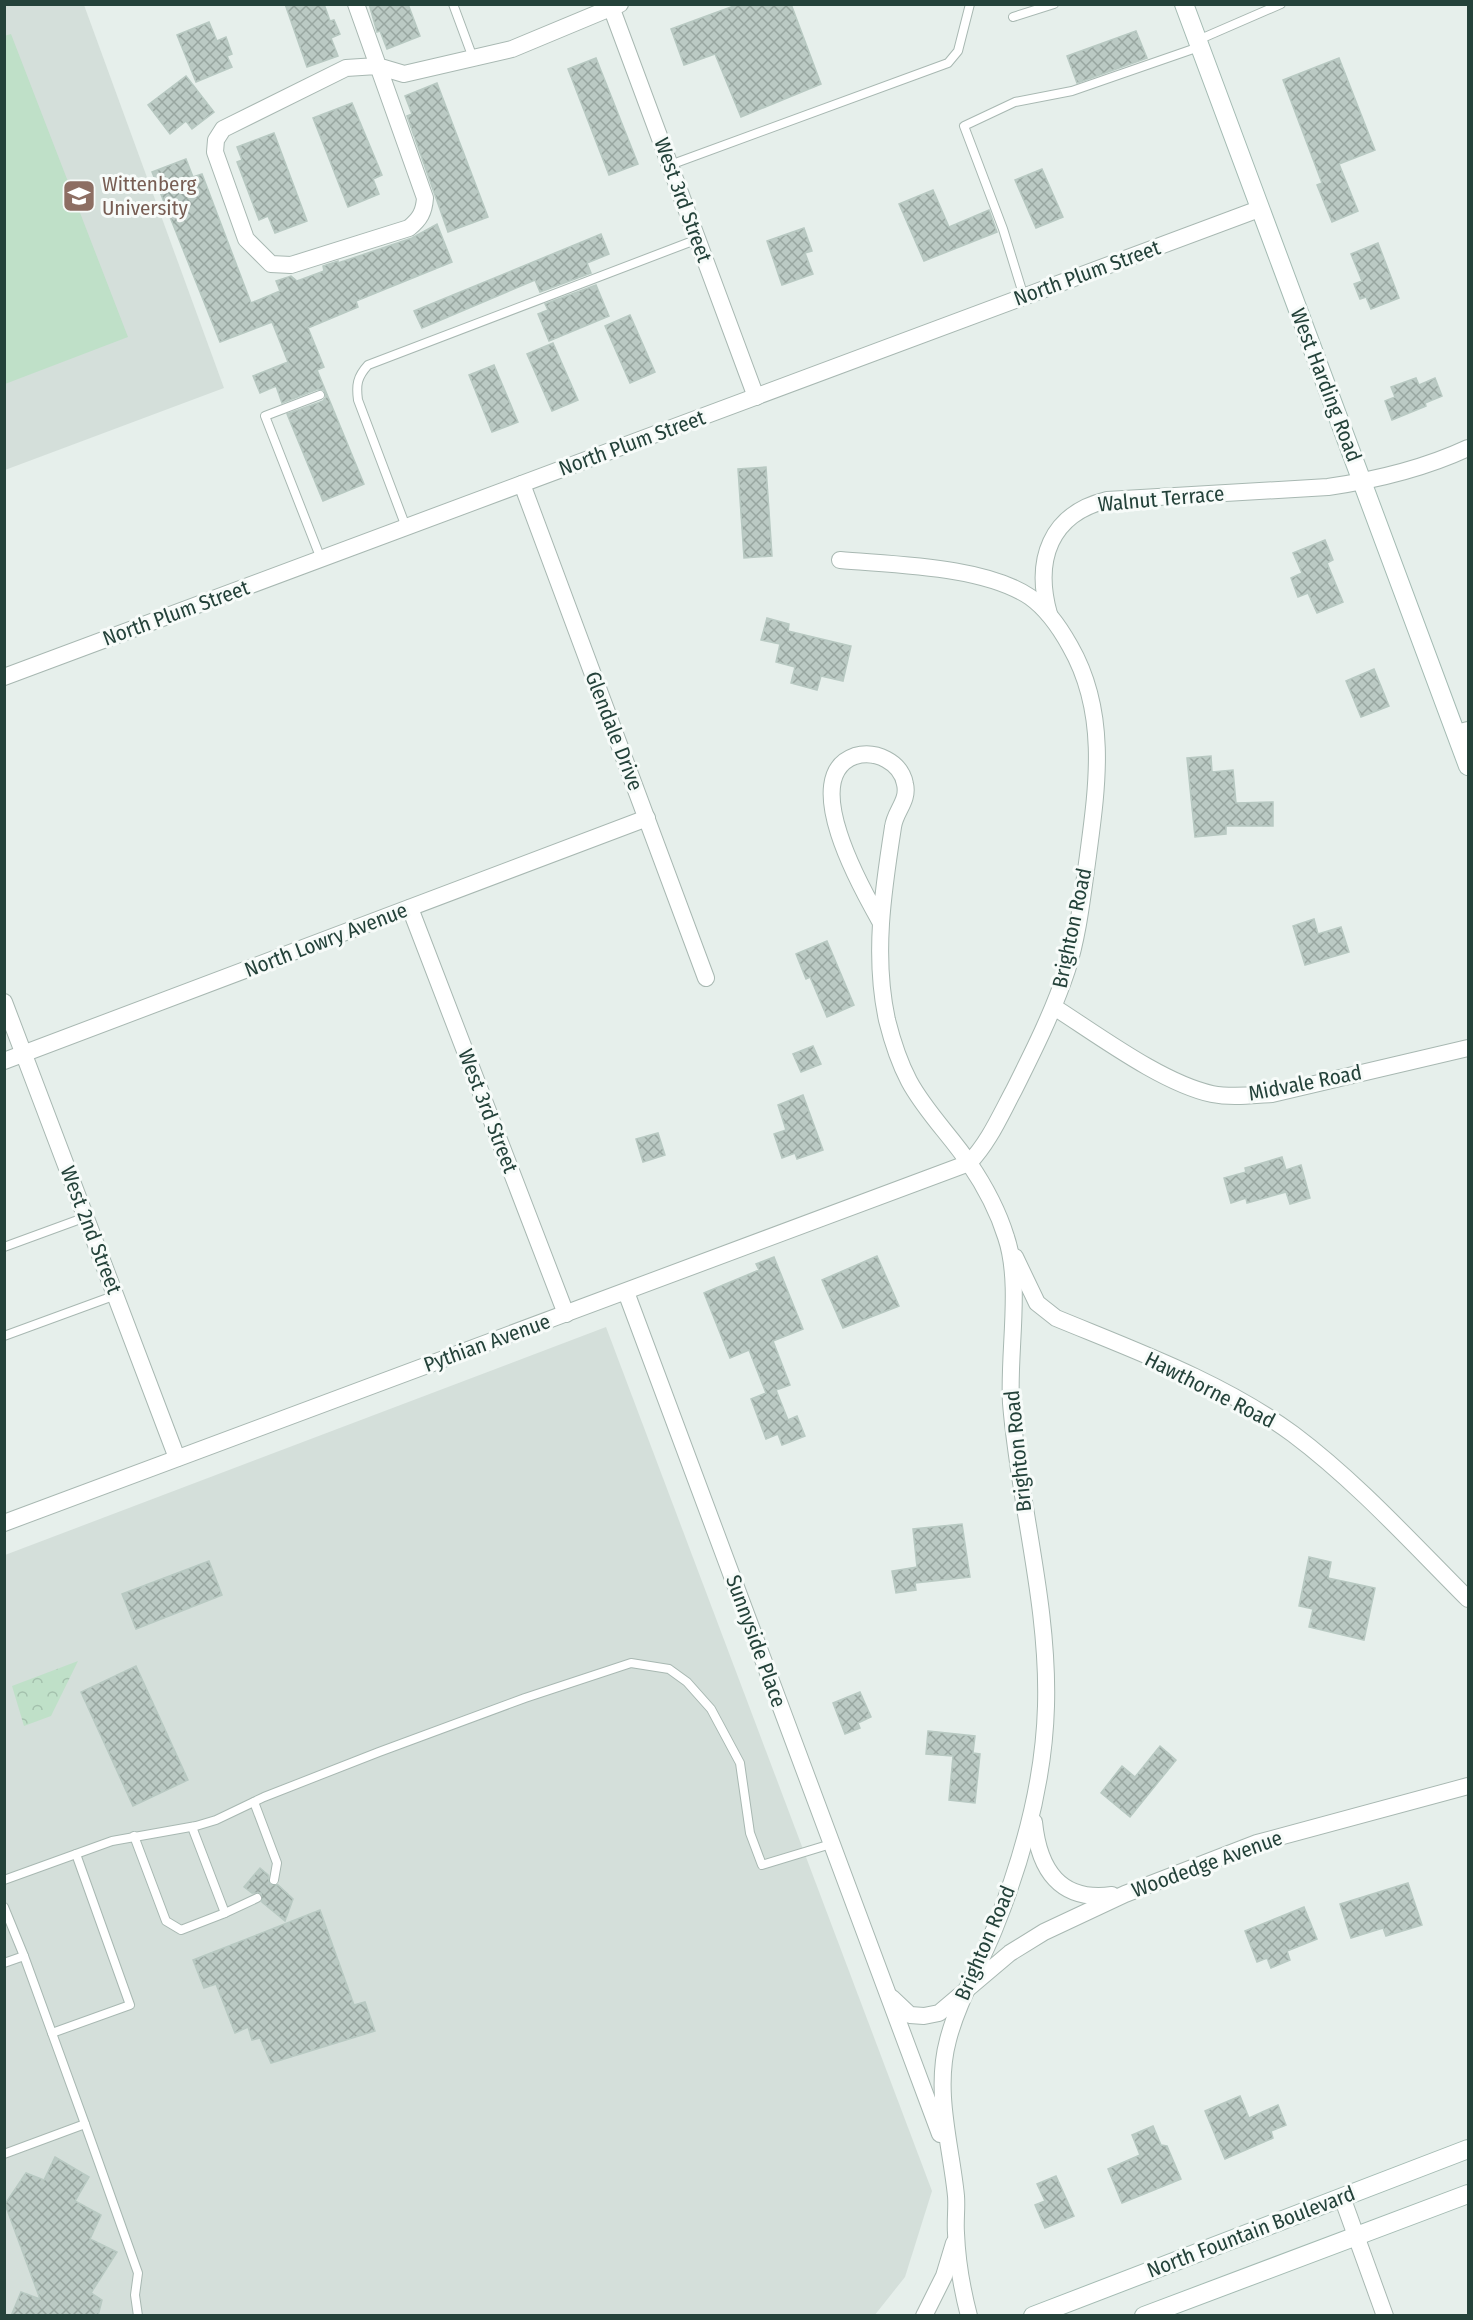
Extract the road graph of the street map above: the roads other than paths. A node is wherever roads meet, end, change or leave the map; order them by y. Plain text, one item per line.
1 (356, 4) edge
2 (453, 4) edge
3 (970, 4) edge
4 (1054, 4) edge
5 (1184, 4) edge
6 (1281, 4) edge
7 (614, 6) edge
8 (1013, 16) dead end
9 (1198, 44) junction
10 (473, 58) junction
11 (377, 66) junction
12 (670, 165) junction
13 (1259, 209) junction
14 (698, 239) junction
15 (1024, 297) junction
16 (320, 395) dead end
17 (756, 397) junction
18 (1468, 448) edge
19 (1363, 482) junction
20 (522, 484) junction
21 (406, 527) junction
22 (321, 559) junction
23 (840, 560) dead end
24 (1048, 614) junction
25 (4, 677) edge
26 (1462, 732) edge
27 (1468, 766) edge
28 (647, 818) junction
29 (410, 908) junction
30 (880, 921) junction
31 (706, 978) dead end
32 (4, 1002) edge
33 (1054, 1007) junction
34 (1468, 1048) edge
35 (24, 1054) junction
36 (4, 1061) edge
37 (969, 1163) junction
38 (86, 1216) junction
39 (1007, 1239) junction
40 (4, 1247) edge
41 (626, 1292) junction
42 (116, 1295) junction
43 (566, 1314) junction
44 (4, 1336) edge
45 (177, 1458) junction
46 (4, 1523) edge
47 (1468, 1599) edge
48 (1468, 1786) edge
49 (254, 1802) junction
50 (1033, 1813) junction
51 (192, 1827) junction
52 (135, 1836) junction
53 (831, 1844) junction
54 (76, 1854) junction
55 (4, 1880) edge
56 (274, 1880) dead end
57 (1125, 1893) junction
58 (257, 1898) dead end
59 (4, 1907) edge
60 (225, 1912) junction
61 (24, 1956) junction
62 (4, 1963) edge
63 (966, 1989) junction
64 (886, 1991) junction
65 (52, 2033) junction
66 (85, 2124) junction
67 (1468, 2149) edge
68 (4, 2154) edge
69 (950, 2162) junction
70 (1468, 2194) edge
71 (1342, 2197) junction
72 (956, 2234) junction
73 (1356, 2237) junction
74 (138, 2316) edge
75 (924, 2316) edge
76 (969, 2316) edge
77 (1033, 2316) edge
78 (1144, 2316) edge
79 (1385, 2316) edge

1 - 11 street
2 - 10 lane
3 - 12 lane
4 - 8 lane
5 - 9 street, West Harding Road
6 - 9 lane
7 - 10 street
7 - 12 street, West 3rd Street
9 - 13 street, West Harding Road
9 - 15 lane
10 - 11 street
11 - 11 street
12 - 14 street, West 3rd Street
13 - 15 street, North Plum Street
13 - 19 street, West Harding Road
14 - 17 street, West 3rd Street
14 - 21 lane
15 - 17 street, North Plum Street
16 - 22 lane
17 - 20 street, North Plum Street
18 - 19 street, Walnut Terrace
19 - 24 street, Walnut Terrace
19 - 26 street, West Harding Road
20 - 21 street, North Plum Street
20 - 28 street, Glendale Drive
21 - 22 street, North Plum Street
22 - 25 street, North Plum Street
23 - 24 street
24 - 33 street, Brighton Road
26 - 27 street, West Harding Road
28 - 29 street, North Lowry Avenue
28 - 31 street, Glendale Drive
29 - 35 street, North Lowry Avenue
29 - 43 street, West 3rd Street
30 - 30 street
30 - 37 street
32 - 35 street, West 2nd Street
33 - 34 street, Midvale Road
33 - 37 street, Brighton Road
35 - 36 street, North Lowry Avenue
35 - 38 street, West 2nd Street
37 - 39 street, Brighton Road
37 - 41 street, Pythian Avenue
38 - 40 lane
38 - 42 street, West 2nd Street
39 - 47 street, Hawthorne Road
39 - 50 street, Brighton Road
41 - 43 street, Pythian Avenue
41 - 53 street, Sunnyside Place
42 - 44 lane
42 - 45 street, West 2nd Street
43 - 45 street, Pythian Avenue
45 - 46 street, Pythian Avenue
48 - 57 street, Woodedge Avenue
49 - 51 lane
49 - 53 lane
49 - 56 lane
50 - 57 street
50 - 63 street, Brighton Road
51 - 52 lane
51 - 60 lane
52 - 54 lane
52 - 60 lane
53 - 64 street, Sunnyside Place
54 - 55 lane
54 - 65 lane
57 - 63 street, Woodedge Avenue
58 - 60 lane
59 - 61 lane
61 - 62 lane
61 - 65 lane
63 - 64 street, Sunnyside Place
63 - 69 street, Brighton Road
64 - 69 street, Sunnyside Place
65 - 66 lane
66 - 68 lane
66 - 74 lane
67 - 71 street, North Fountain Boulevard
69 - 72 street, Brighton Road
70 - 73 street, North Fountain Boulevard
71 - 73 street
71 - 77 street, North Fountain Boulevard
72 - 75 street
72 - 76 street, Brighton Road
73 - 78 street, North Fountain Boulevard
73 - 79 street

